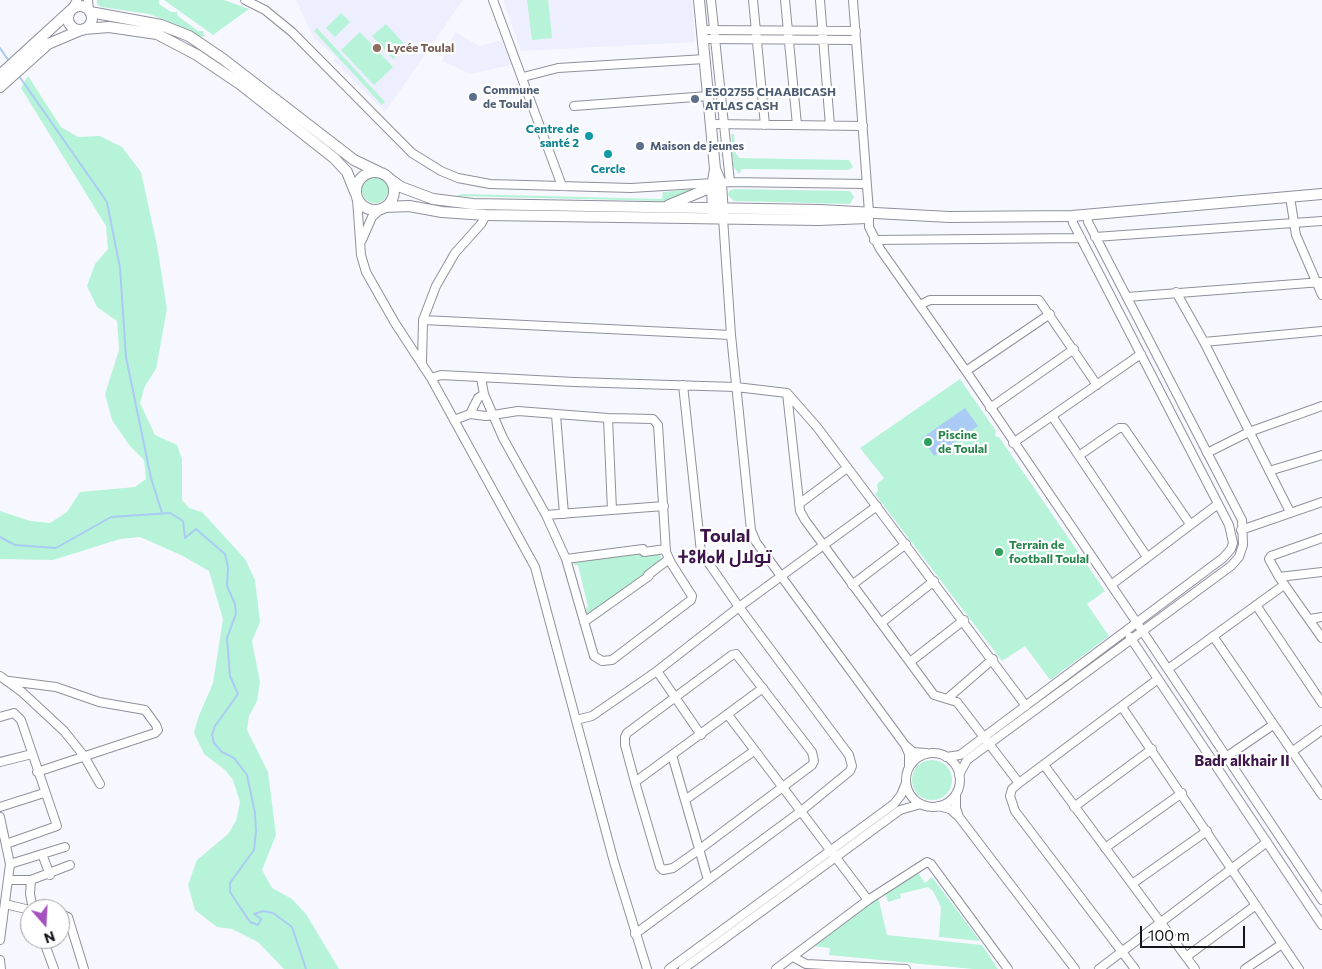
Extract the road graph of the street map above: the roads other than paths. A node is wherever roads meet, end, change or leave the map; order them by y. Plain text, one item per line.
1 (245, 0) edge
2 (493, 0) edge
3 (699, 0) edge
4 (711, 0) edge
5 (753, 0) edge
6 (785, 0) edge
7 (820, 0) edge
8 (853, 0) edge
9 (73, 6) edge
10 (89, 7) edge
11 (83, 29) junction
12 (822, 30) junction
13 (856, 31) junction
14 (702, 34) junction
15 (715, 34) junction
16 (756, 34) junction
17 (788, 35) junction
18 (823, 39) junction
19 (856, 40) junction
20 (29, 54) junction
21 (705, 59) junction
22 (0, 75) edge
23 (523, 77) junction
24 (0, 87) edge
25 (708, 96) junction
26 (574, 106) dead end
27 (711, 124) junction
28 (724, 124) junction
29 (765, 125) junction
30 (797, 126) junction
31 (830, 126) junction
32 (863, 126) junction
33 (379, 172) junction
34 (390, 179) junction
35 (719, 184) junction
36 (867, 184) junction
37 (562, 186) junction
38 (1322, 194) edge
39 (356, 196) junction
40 (1290, 197) junction
41 (383, 208) junction
42 (662, 208) junction
43 (718, 213) junction
44 (1086, 214) junction
45 (486, 215) junction
46 (869, 215) junction
47 (1072, 216) junction
48 (1322, 221) edge
49 (1294, 224) junction
50 (1095, 237) junction
51 (1081, 238) junction
52 (874, 240) junction
53 (360, 244) junction
54 (1320, 283) edge
55 (1176, 292) junction
56 (1322, 295) edge
57 (1127, 297) junction
58 (920, 305) junction
59 (1050, 314) junction
60 (423, 320) junction
61 (1322, 331) edge
62 (731, 335) junction
63 (1204, 342) junction
64 (1074, 349) junction
65 (1141, 354) junction
66 (422, 362) junction
67 (966, 372) junction
68 (431, 378) junction
69 (481, 378) junction
70 (683, 385) junction
71 (1097, 385) junction
72 (736, 387) junction
73 (787, 393) junction
74 (484, 394) junction
75 (1322, 406) edge
76 (990, 408) junction
77 (470, 414) junction
78 (556, 414) junction
79 (493, 415) junction
80 (1052, 416) junction
81 (608, 418) junction
82 (454, 420) junction
83 (1249, 432) junction
84 (1013, 443) junction
85 (1208, 453) junction
86 (1080, 455) junction
87 (1322, 455) edge
88 (847, 468) junction
89 (1269, 471) junction
90 (1322, 502) edge
91 (799, 504) junction
92 (1218, 504) junction
93 (664, 506) junction
94 (877, 506) junction
95 (612, 510) junction
96 (1290, 512) junction
97 (564, 514) junction
98 (546, 515) junction
99 (1190, 524) junction
100 (1244, 529) junction
101 (1232, 534) junction
102 (1322, 538) edge
103 (906, 544) junction
104 (823, 546) junction
105 (666, 550) junction
106 (1147, 556) junction
107 (566, 558) junction
108 (669, 559) junction
109 (1322, 572) edge
110 (783, 576) junction
111 (1279, 577) junction
112 (934, 581) junction
113 (852, 585) junction
114 (1111, 585) junction
115 (1284, 585) junction
116 (1256, 605) junction
117 (739, 608) junction
118 (1322, 617) edge
119 (1310, 619) junction
120 (964, 620) junction
121 (584, 622) junction
122 (881, 623) junction
123 (1137, 623) junction
124 (1126, 631) junction
125 (1143, 631) junction
126 (1213, 636) junction
127 (1322, 638) edge
128 (1131, 639) junction
129 (993, 659) junction
130 (910, 662) junction
131 (1168, 669) junction
132 (657, 671) junction
133 (0, 676) edge
134 (1158, 679) junction
135 (9, 681) junction
136 (763, 688) junction
137 (676, 697) junction
138 (948, 698) junction
139 (1322, 703) edge
140 (1026, 706) junction
141 (1122, 706) junction
142 (728, 715) junction
143 (0, 717) edge
144 (576, 720) junction
145 (1273, 725) junction
146 (1322, 730) edge
147 (701, 735) junction
148 (986, 741) junction
149 (905, 745) junction
150 (1152, 749) junction
151 (754, 751) junction
152 (1293, 751) junction
153 (928, 753) junction
154 (32, 754) junction
155 (84, 756) junction
156 (672, 756) junction
157 (1226, 756) junction
158 (946, 757) junction
159 (0, 762) edge
160 (1044, 765) junction
161 (908, 769) junction
162 (37, 772) junction
163 (959, 775) junction
164 (634, 782) junction
165 (906, 783) junction
166 (1018, 783) junction
167 (100, 784) dead end
168 (782, 788) junction
169 (956, 792) junction
170 (1182, 793) junction
171 (44, 794) junction
172 (1322, 795) edge
173 (685, 800) junction
174 (921, 804) junction
175 (938, 806) junction
176 (1074, 807) junction
177 (0, 808) edge
178 (800, 812) junction
179 (0, 817) edge
180 (959, 817) junction
181 (1207, 831) junction
182 (1267, 842) junction
183 (6, 844) junction
184 (65, 847) dead end
185 (700, 848) junction
186 (1105, 848) junction
187 (42, 854) junction
188 (833, 854) junction
189 (10, 864) junction
190 (70, 866) dead end
191 (1231, 867) junction
192 (50, 875) junction
193 (8, 880) junction
194 (31, 880) junction
195 (708, 880) junction
196 (1132, 884) junction
197 (31, 899) edge
198 (868, 900) junction
199 (1322, 900) edge
200 (5, 904) junction
201 (1256, 904) junction
202 (20, 907) edge
203 (70, 924) edge
204 (1160, 924) junction
205 (1322, 925) edge
206 (635, 934) junction
207 (0, 940) edge
208 (1282, 944) junction
209 (47, 949) edge
210 (1122, 952) junction
211 (792, 957) junction
212 (1186, 957) junction
213 (0, 960) edge
214 (1, 969) edge
215 (54, 969) edge
216 (84, 969) edge
217 (648, 969) edge
218 (669, 969) edge
219 (683, 969) edge
220 (776, 969) edge
221 (899, 969) edge
222 (906, 969) edge
223 (1008, 969) edge
224 (1075, 969) edge
225 (1099, 969) edge
226 (1135, 969) edge
227 (1195, 969) edge
228 (1245, 969) edge
229 (1299, 969) edge

1 - 37 street
2 - 23 street
3 - 14 main road
4 - 15 street
5 - 16 street
6 - 17 street
7 - 12 street
8 - 13 street
9 - 10 main road
9 - 11 main road
9 - 20 main road
10 - 11 main road
10 - 33 main road
11 - 20 main road
11 - 39 main road
12 - 13 street
12 - 17 street
12 - 18 street
13 - 19 street
14 - 15 street
14 - 21 main road
15 - 16 street
15 - 28 street
16 - 17 street
16 - 29 street
17 - 18 street
17 - 30 street
18 - 19 street
18 - 31 street
19 - 32 street
20 - 22 main road
20 - 24 main road
21 - 23 street
21 - 25 main road
23 - 37 street
25 - 26 street
25 - 27 main road
27 - 28 street
27 - 35 main road
28 - 29 street
28 - 35 street
29 - 30 street
30 - 31 street
31 - 32 street
32 - 36 street
33 - 34 main road
33 - 39 main road
34 - 41 main road
34 - 42 main road
35 - 36 street
35 - 37 street
35 - 42 main road
35 - 43 main road
36 - 46 street
38 - 40 main road
39 - 41 main road
39 - 53 street
40 - 44 main road
40 - 49 street
41 - 45 main road
41 - 53 street
42 - 43 main road
43 - 45 main road
43 - 46 main road
43 - 62 street
44 - 47 main road
44 - 50 street
45 - 60 street
46 - 47 main road
46 - 52 street
47 - 51 street
48 - 49 street
49 - 50 street
49 - 54 street
50 - 57 street
51 - 52 street
51 - 65 street
52 - 58 street
53 - 66 street
54 - 55 street
54 - 56 street
55 - 57 street
55 - 63 street
57 - 85 street
58 - 59 street
58 - 67 street
59 - 64 street
59 - 67 street
60 - 62 street
60 - 66 street
61 - 63 street
62 - 72 street
63 - 83 street
64 - 71 street
64 - 76 street
65 - 71 street
65 - 92 street
66 - 68 street
67 - 76 street
68 - 69 street
68 - 82 street
69 - 70 street
69 - 74 street
70 - 72 street
70 - 117 street
71 - 80 street
72 - 73 street
72 - 110 street
73 - 88 street
73 - 91 street
74 - 77 street
74 - 79 street
75 - 83 street
76 - 84 street
77 - 79 street
77 - 82 street
78 - 79 street
78 - 81 street
78 - 97 street
79 - 98 street
80 - 84 street
80 - 86 street
81 - 93 street
81 - 95 street
82 - 144 street
83 - 85 street
83 - 89 street
84 - 114 street
85 - 100 street
86 - 99 street
86 - 106 street
87 - 89 street
88 - 91 street
88 - 94 street
89 - 96 street
90 - 96 street
91 - 104 street
92 - 99 street
92 - 101 street
93 - 95 street
93 - 105 street
94 - 103 street
94 - 104 street
95 - 97 street
96 - 100 street
97 - 98 street
98 - 107 street
99 - 106 street
100 - 101 street
100 - 125 street
101 - 123 street
102 - 111 street
103 - 112 street
103 - 113 street
104 - 110 street
104 - 113 street
105 - 107 street
105 - 108 street
106 - 114 street
107 - 121 street
108 - 121 street
108 - 121 street
109 - 111 street
110 - 117 street
110 - 149 street
111 - 115 street
112 - 120 street
112 - 122 street
113 - 122 street
114 - 123 street
115 - 116 street
115 - 119 street
116 - 126 street
116 - 139 street
117 - 132 street
117 - 178 street
118 - 119 street
119 - 127 street
120 - 129 street
120 - 130 street
122 - 130 street
123 - 124 street
123 - 125 street
124 - 128 street
124 - 140 street
125 - 128 street
125 - 131 street
126 - 131 street
126 - 145 street
128 - 134 street
128 - 148 street
129 - 138 street
129 - 140 street
130 - 138 street
131 - 157 street
132 - 137 street
132 - 144 street
133 - 135 street
134 - 141 street
134 - 182 street
135 - 155 street
135 - 155 street
136 - 137 street
136 - 142 street
136 - 168 street
137 - 147 street
137 - 164 street
138 - 148 street
140 - 148 street
141 - 150 street
141 - 160 street
142 - 147 street
142 - 151 street
143 - 154 street
144 - 206 street
145 - 152 street
145 - 157 street
146 - 152 street
147 - 156 street
148 - 158 street
148 - 163 street
148 - 166 street
149 - 153 street
149 - 161 street
150 - 170 street
150 - 176 street
151 - 168 street
151 - 173 street
152 - 172 street
153 - 158 street
153 - 161 street
154 - 159 street
154 - 162 street
155 - 162 street
155 - 167 street
156 - 164 street
156 - 173 street
157 - 199 street
158 - 163 street
160 - 166 street
160 - 176 street
161 - 165 street
162 - 171 street
163 - 169 street
164 - 185 street
165 - 174 street
165 - 188 street
166 - 210 street
168 - 178 street
168 - 185 street
169 - 175 street
169 - 180 street
170 - 181 street
170 - 186 street
171 - 177 street
171 - 183 street
173 - 185 street
174 - 175 street
174 - 188 street
175 - 180 street
176 - 186 street
178 - 188 street
178 - 195 street
179 - 183 street
180 - 224 street
181 - 191 street
181 - 196 street
182 - 191 street
182 - 205 street
183 - 189 street
184 - 187 street
185 - 195 street
186 - 196 street
187 - 189 street
187 - 192 street
188 - 198 street
188 - 218 street
188 - 219 street
189 - 193 street
190 - 192 street
191 - 201 street
191 - 204 street
192 - 194 street
193 - 194 street
193 - 200 street
194 - 197 street
195 - 206 street
196 - 204 street
198 - 211 street
198 - 223 street
200 - 202 street
200 - 207 street
201 - 208 street
201 - 212 street
203 - 216 street
204 - 210 street
204 - 212 street
206 - 217 street
208 - 228 street
208 - 229 street
209 - 215 street
210 - 225 street
210 - 226 street
211 - 220 street
211 - 221 street
212 - 227 street
213 - 214 street
221 - 222 street

